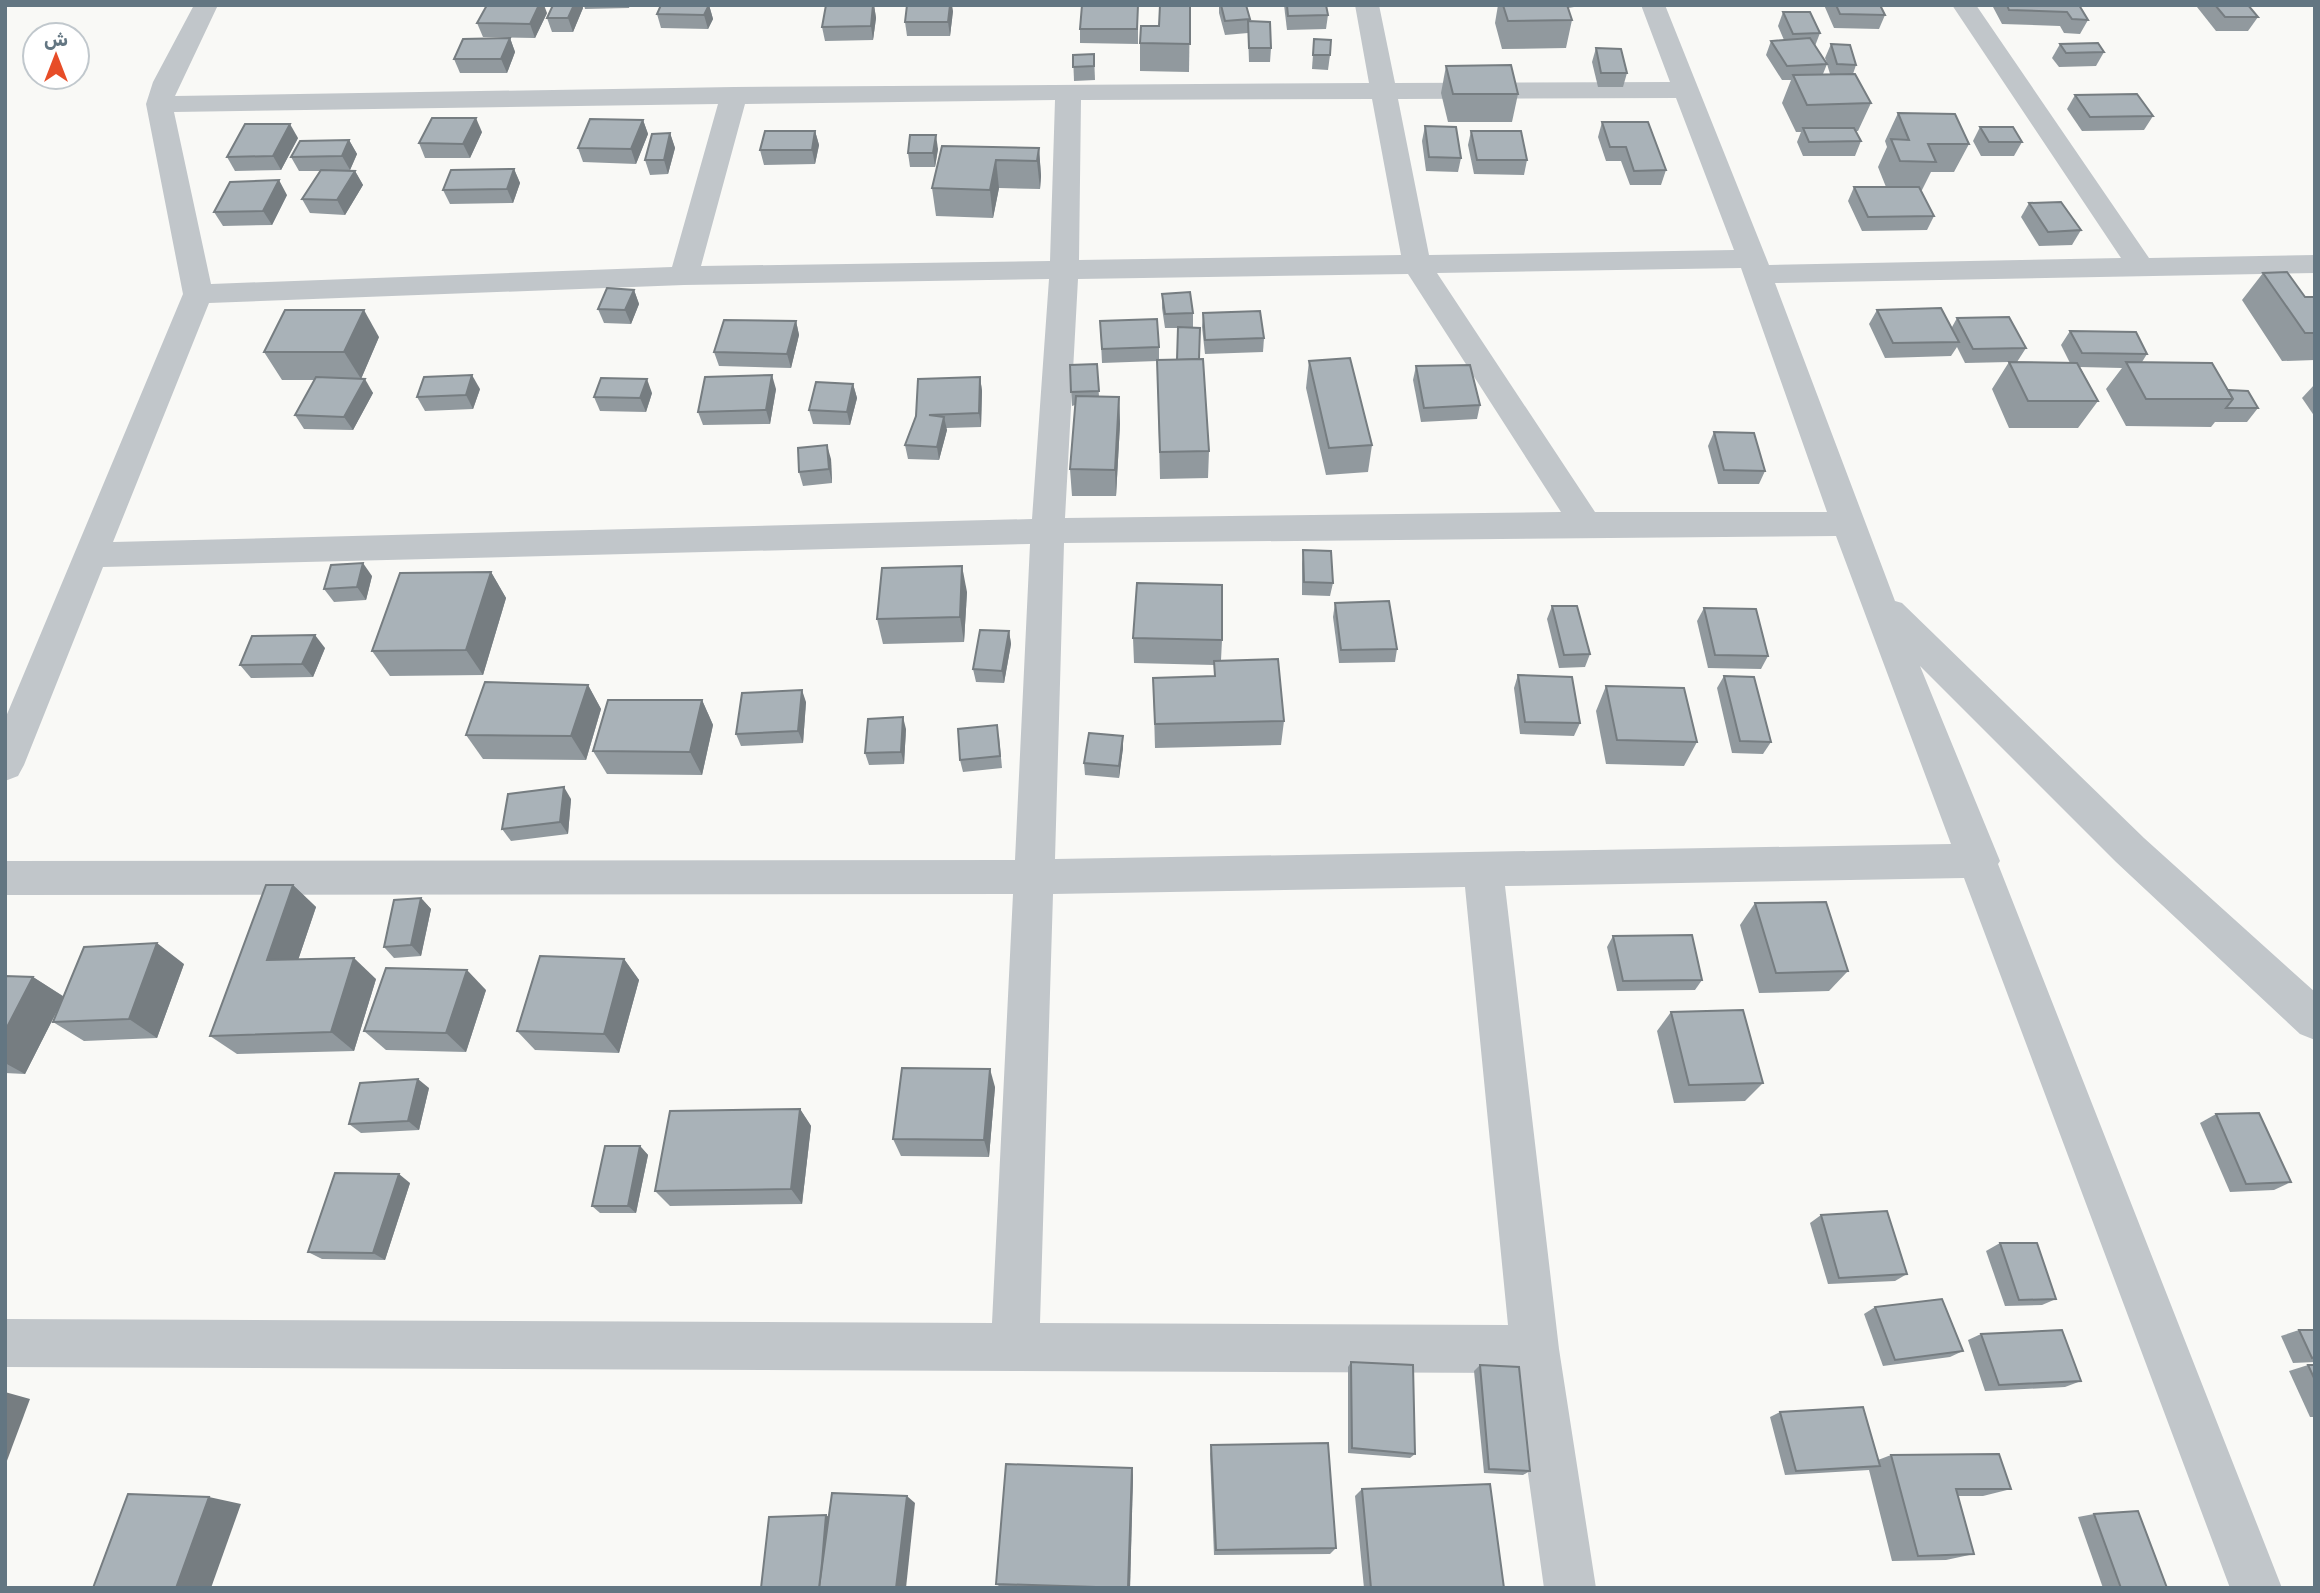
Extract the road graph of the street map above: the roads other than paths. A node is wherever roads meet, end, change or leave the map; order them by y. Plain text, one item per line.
1 (206, 5) edge
2 (1367, 5) edge
3 (1653, 5) edge
4 (1964, 5) edge
5 (1381, 90) junction
6 (1684, 90) junction
7 (1068, 92) junction
8 (734, 95) junction
9 (159, 104) junction
10 (2315, 264) edge
11 (1417, 265) junction
12 (1754, 267) junction
13 (2141, 267) junction
14 (1064, 270) junction
15 (684, 276) junction
16 (198, 294) junction
17 (1585, 523) junction
18 (1848, 524) junction
19 (1048, 530) junction
20 (92, 555) junction
21 (1881, 604) junction
22 (5, 765) edge
23 (1980, 861) junction
24 (1483, 871) junction
25 (1036, 877) junction
26 (5, 878) edge
27 (2315, 1020) edge
28 (5, 1343) edge
29 (1015, 1348) junction
30 (1535, 1349) junction
31 (1570, 1588) edge
32 (2256, 1588) edge

1 - 9 street
2 - 5 street
3 - 6 street
4 - 13 street
5 - 6 street
5 - 7 street
5 - 11 street
6 - 12 street
7 - 8 street
7 - 14 street
8 - 9 street
8 - 15 street
9 - 16 street
10 - 13 street
11 - 12 street
11 - 14 street
11 - 17 street
12 - 13 street
12 - 18 street
14 - 15 street
14 - 19 street
15 - 16 street
16 - 20 street
17 - 18 street
17 - 19 street
18 - 21 street
19 - 20 street
19 - 25 street
20 - 22 street
21 - 23 street
21 - 27 street
23 - 24 street
23 - 32 street
24 - 25 street
24 - 30 street
25 - 26 street
25 - 29 street
28 - 29 street
29 - 30 street
30 - 31 street

